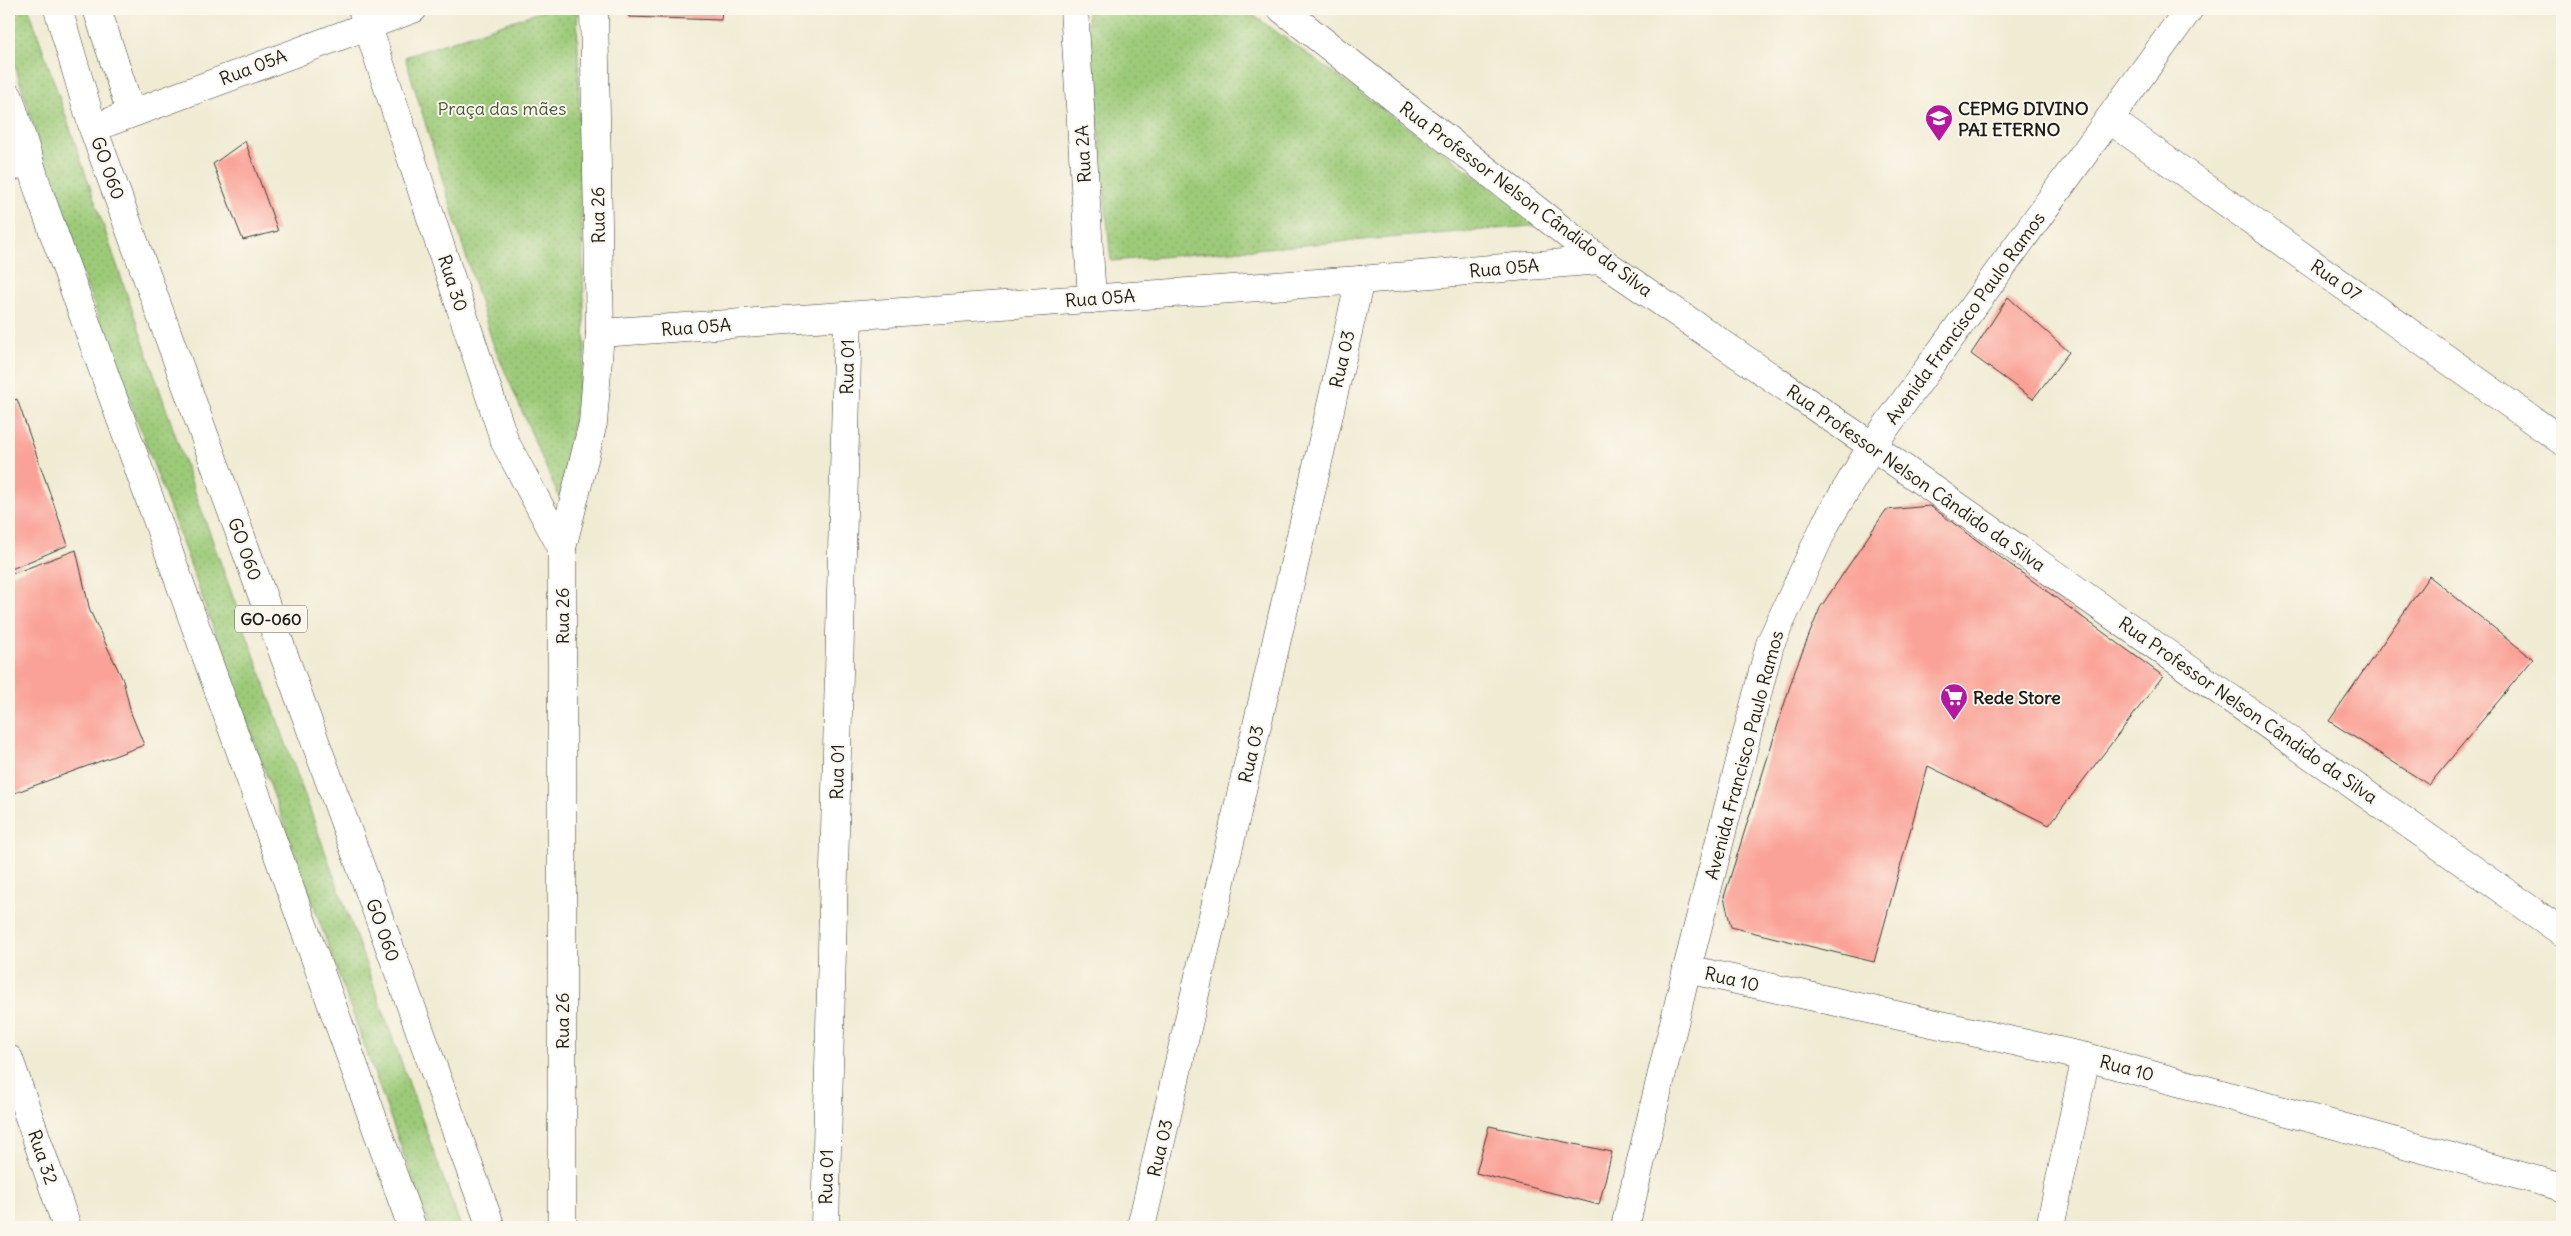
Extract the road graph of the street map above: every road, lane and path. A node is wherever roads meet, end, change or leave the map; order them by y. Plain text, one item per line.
1 (58, 9) edge
2 (96, 9) edge
3 (413, 9) edge
4 (594, 9) edge
5 (1074, 9) edge
6 (1282, 9) edge
7 (2189, 9) edge
8 (365, 17) edge
9 (9, 97) edge
10 (131, 113) junction
11 (2109, 119) junction
12 (93, 128) junction
13 (19, 163) edge
14 (1600, 260) junction
15 (1360, 280) junction
16 (1092, 299) junction
17 (848, 316) junction
18 (600, 333) junction
19 (2562, 441) edge
20 (1872, 446) junction
21 (562, 548) junction
22 (2562, 932) edge
23 (1687, 969) junction
24 (2086, 1057) junction
25 (9, 1059) edge
26 (2562, 1187) edge
27 (68, 1227) edge
28 (412, 1227) edge
29 (491, 1227) edge
30 (562, 1227) edge
31 (825, 1227) edge
32 (1142, 1227) edge
33 (1625, 1227) edge
34 (2050, 1227) edge

1 - 12 street, GO 060 / GO-060
2 - 10 street
3 - 8 street, Rua 05A
4 - 18 street, Rua 26
5 - 16 street, Rua 2A
6 - 14 street, Rua Professor Nelson Cândido da Silva
7 - 11 street, Avenida Francisco Paulo Ramos
8 - 10 street, Rua 05A
8 - 21 street, Rua 30
9 - 13 street
10 - 12 street, Rua 05A
11 - 19 street, Rua 07
11 - 20 street, Avenida Francisco Paulo Ramos
12 - 29 street, GO 060 / GO-060
13 - 28 street
14 - 15 street, Rua 05A
14 - 20 street, Rua Professor Nelson Cândido da Silva
15 - 16 street, Rua 05A
15 - 32 street, Rua 03
16 - 17 street, Rua 05A
17 - 18 street, Rua 05A
17 - 31 street, Rua 01
18 - 21 street, Rua 26
20 - 22 street, Rua Professor Nelson Cândido da Silva
20 - 23 street, Avenida Francisco Paulo Ramos
21 - 30 street, Rua 26
23 - 24 street, Rua 10
23 - 33 street, Avenida Francisco Paulo Ramos
24 - 26 street, Rua 10
24 - 34 street
25 - 27 street, Rua 32

